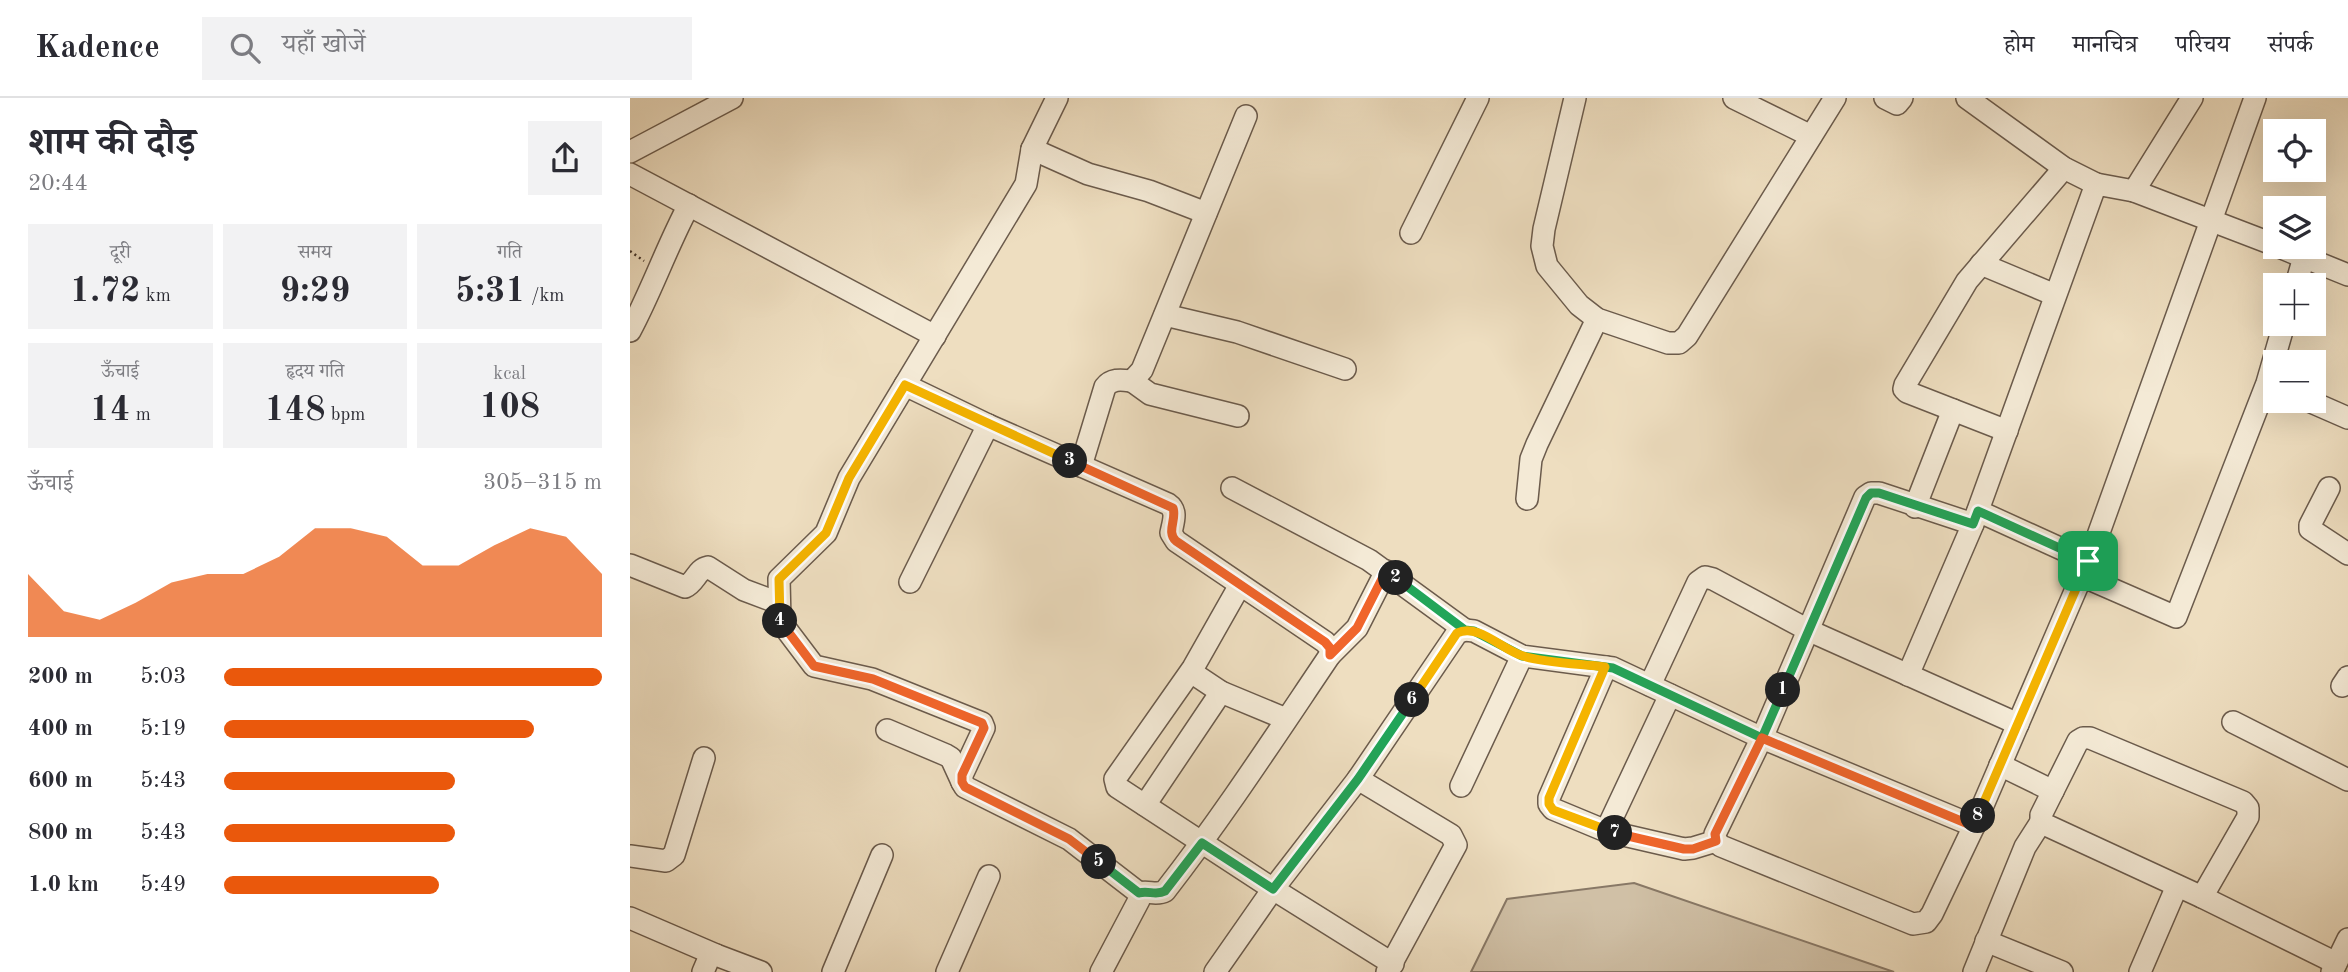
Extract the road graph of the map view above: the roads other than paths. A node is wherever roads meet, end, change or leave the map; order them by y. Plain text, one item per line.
1 (732, 98) edge
2 (1057, 98) edge
3 (1478, 98) edge
4 (1575, 98) edge
5 (1734, 98) edge
6 (1835, 98) edge
7 (1885, 98) edge
8 (1902, 98) edge
9 (1967, 98) edge
10 (2192, 98) edge
11 (2255, 98) edge
12 (1246, 116) dead end
13 (1811, 136) junction
14 (1032, 149) junction
15 (630, 152) edge
16 (2064, 168) junction
17 (630, 173) edge
18 (2096, 184) junction
19 (2134, 191) junction
20 (689, 205) junction
21 (1206, 213) junction
22 (2211, 219) junction
23 (1411, 233) dead end
24 (2263, 240) edge
25 (2309, 259) edge
26 (1981, 264) junction
27 (2348, 275) edge
28 (2055, 295) junction
29 (1164, 315) junction
30 (1597, 319) junction
31 (630, 331) edge
32 (935, 336) junction
33 (1345, 369) dead end
34 (1132, 381) junction
35 (905, 385) junction
36 (2263, 405) edge
37 (2326, 408) edge
38 (1953, 410) junction
39 (1238, 416) dead end
40 (2348, 418) edge
41 (988, 425) junction
42 (2007, 431) junction
43 (1081, 466) junction
44 (1232, 488) dead end
45 (2329, 488) dead end
46 (1527, 499) dead end
47 (1915, 507) junction
48 (1975, 517) junction
49 (2348, 554) edge
50 (630, 565) edge
51 (2085, 568) junction
52 (1386, 571) junction
53 (910, 582) dead end
54 (1240, 585) junction
55 (779, 603) junction
56 (1465, 630) junction
57 (1810, 631) junction
58 (1330, 655) junction
59 (1522, 656) junction
60 (1605, 667) junction
61 (1191, 672) junction
62 (1908, 675) junction
63 (1650, 685) junction
64 (1222, 692) junction
65 (1670, 695) junction
66 (1286, 719) junction
67 (2233, 722) dead end
68 (2018, 724) junction
69 (887, 730) dead end
70 (1762, 738) junction
71 (704, 758) dead end
72 (2000, 765) junction
73 (1358, 779) junction
74 (2348, 780) edge
75 (962, 782) junction
76 (1461, 786) dead end
77 (2053, 791) junction
78 (1145, 806) junction
79 (2041, 821) junction
80 (1973, 826) junction
81 (1606, 831) junction
82 (1716, 841) junction
83 (1202, 843) junction
84 (882, 855) dead end
85 (630, 856) edge
86 (989, 876) dead end
87 (2177, 886) junction
88 (1273, 889) junction
89 (1139, 893) junction
90 (2202, 897) junction
91 (630, 919) edge
92 (2348, 939) edge
93 (1986, 941) junction
94 (709, 963) edge
95 (2334, 967) edge
96 (1390, 968) edge
97 (1217, 971) edge
98 (761, 972) edge
99 (833, 972) edge
100 (947, 972) edge
101 (1101, 972) edge
102 (1974, 972) edge
103 (2062, 972) edge
104 (2140, 972) edge

1 - 15 street
2 - 14 street
3 - 23 street
4 - 30 street
5 - 13 street
6 - 13 street
7 - 8 street
9 - 16 street
10 - 19 street
11 - 22 street
12 - 21 street
13 - 30 street
14 - 21 street
14 - 32 street
16 - 18 street
16 - 26 street
17 - 20 street
18 - 19 street
18 - 28 street
19 - 22 street
20 - 31 street
20 - 32 street
21 - 29 street
22 - 24 street
22 - 51 street
25 - 27 street
26 - 28 street
26 - 38 street
28 - 42 street
29 - 33 street
29 - 34 street
30 - 46 street
32 - 35 street
34 - 39 street
34 - 43 street
35 - 41 street
35 - 55 street
36 - 51 street
37 - 40 street
38 - 42 street
38 - 47 street
41 - 43 street
41 - 53 street
42 - 48 street
43 - 54 street
44 - 52 street
45 - 49 street
47 - 48 street
47 - 57 street
48 - 51 street
48 - 62 street
50 - 55 street
51 - 68 street
52 - 56 street
52 - 58 street
54 - 58 street
54 - 61 street
55 - 75 street
56 - 59 street
56 - 73 street
57 - 62 street
57 - 63 street
57 - 70 street
58 - 66 street
59 - 60 street
59 - 76 street
60 - 63 street
60 - 81 street
61 - 64 street
61 - 78 street
62 - 68 street
63 - 65 street
64 - 66 street
64 - 78 street
65 - 70 street
65 - 81 street
66 - 83 street
67 - 74 street
68 - 72 street
69 - 75 street
70 - 80 street
70 - 82 street
71 - 85 street
72 - 77 street
72 - 80 street
73 - 88 street
73 - 96 street
75 - 89 street
77 - 79 street
77 - 90 street
78 - 83 street
79 - 87 street
79 - 93 street
80 - 82 street
81 - 82 street
83 - 88 street
83 - 89 street
84 - 99 street
86 - 100 street
87 - 90 street
87 - 104 street
88 - 96 street
88 - 97 street
89 - 101 street
90 - 95 street
91 - 94 street
92 - 95 street
93 - 102 street
93 - 103 street
94 - 98 street

